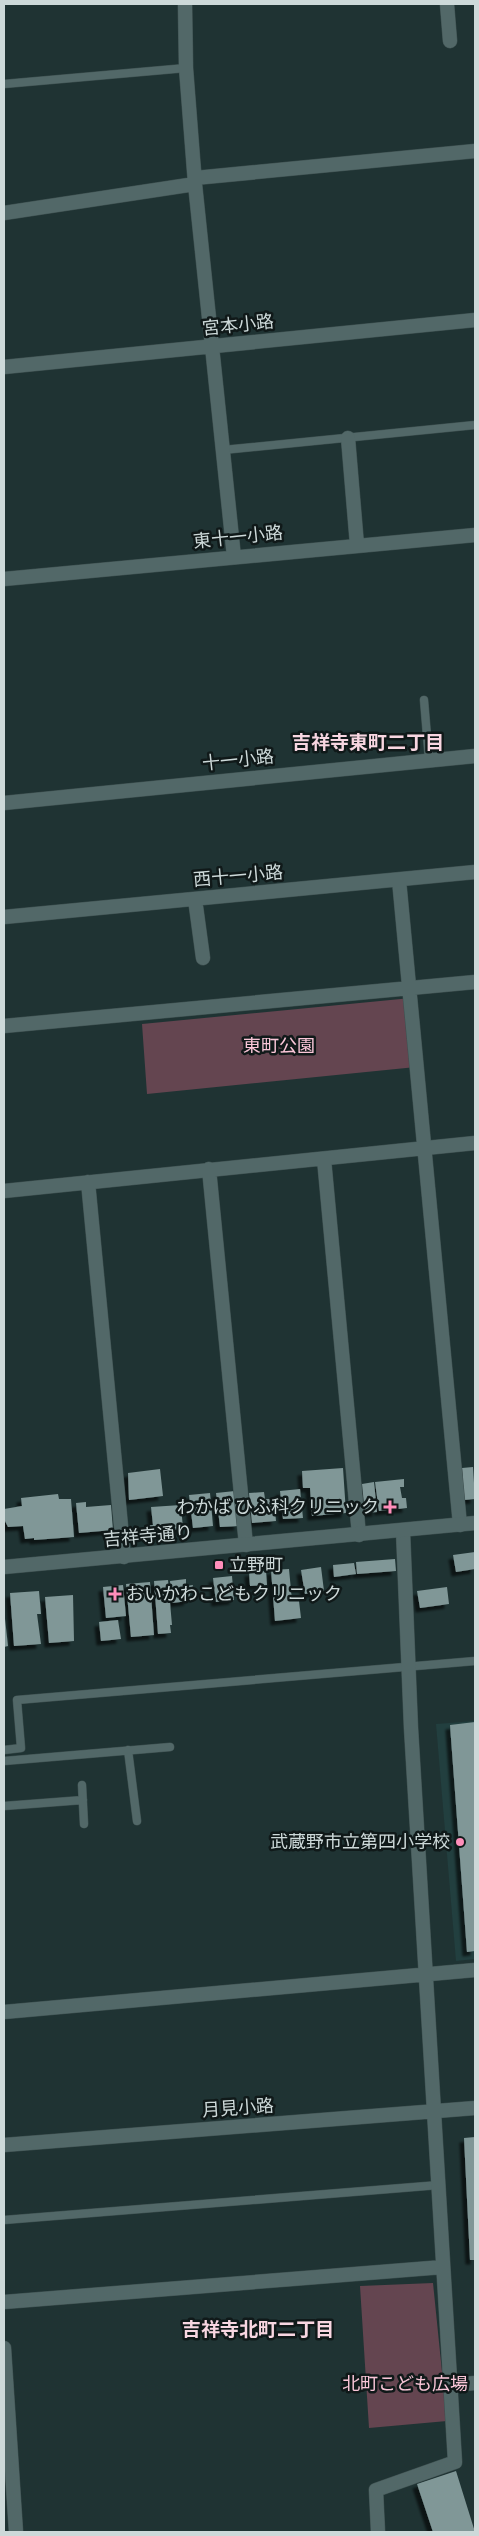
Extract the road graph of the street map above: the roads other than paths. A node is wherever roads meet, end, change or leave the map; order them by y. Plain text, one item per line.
1 (185, 4) edge
2 (447, 4) edge
3 (450, 41) dead end
4 (186, 68) junction
5 (4, 84) edge
6 (475, 151) edge
7 (195, 181) junction
8 (4, 213) edge
9 (475, 320) edge
10 (214, 346) junction
11 (4, 367) edge
12 (475, 425) edge
13 (348, 438) junction
14 (223, 450) junction
15 (475, 535) edge
16 (357, 545) junction
17 (234, 557) junction
18 (4, 579) edge
19 (424, 700) dead end
20 (475, 756) edge
21 (430, 760) junction
22 (4, 803) edge
23 (475, 872) edge
24 (400, 880) junction
25 (195, 899) junction
26 (4, 917) edge
27 (204, 958) dead end
28 (475, 982) edge
29 (410, 988) junction
30 (4, 1026) edge
31 (475, 1143) edge
32 (425, 1149) junction
33 (324, 1159) junction
34 (209, 1169) junction
35 (88, 1182) junction
36 (4, 1191) edge
37 (475, 1523) edge
38 (460, 1525) junction
39 (403, 1531) junction
40 (359, 1535) junction
41 (246, 1545) junction
42 (124, 1557) junction
43 (4, 1567) edge
44 (475, 1661) edge
45 (408, 1668) junction
46 (170, 1747) dead end
47 (4, 1750) edge
48 (128, 1750) junction
49 (4, 1761) edge
50 (82, 1785) dead end
51 (83, 1800) junction
52 (4, 1806) edge
53 (137, 1821) dead end
54 (84, 1824) dead end
55 (475, 1970) edge
56 (428, 1974) junction
57 (4, 2012) edge
58 (475, 2108) edge
59 (436, 2112) junction
60 (4, 2144) edge
61 (439, 2184) junction
62 (4, 2220) edge
63 (443, 2266) junction
64 (4, 2302) edge
65 (4, 2348) edge
66 (475, 2383) edge
67 (452, 2386) junction
68 (16, 2532) edge
69 (378, 2532) edge

1 - 4 street
2 - 3 street
4 - 5 lane
4 - 7 street
6 - 7 street
7 - 8 street
7 - 10 street
9 - 10 street, 宮本小路
10 - 11 street, 宮本小路
10 - 14 street
12 - 13 lane
13 - 14 lane
13 - 16 street
14 - 17 street
15 - 16 street, 東十一小路
16 - 17 street, 東十一小路
17 - 18 street, 東十一小路
19 - 21 lane
20 - 21 street, 十一小路
21 - 22 street, 十一小路
23 - 24 street, 西十一小路
24 - 25 street, 西十一小路
24 - 29 street
25 - 26 street, 西十一小路
25 - 27 street
28 - 29 street
29 - 30 street
29 - 32 street
31 - 32 street
32 - 33 street
32 - 38 street
33 - 34 street
33 - 40 street
34 - 35 street
34 - 41 street
35 - 36 street
35 - 42 street
37 - 38 street, 吉祥寺通り
38 - 39 street, 吉祥寺通り
39 - 40 street, 吉祥寺通り
39 - 45 street
40 - 41 street, 吉祥寺通り
41 - 42 street, 吉祥寺通り
42 - 43 street, 吉祥寺通り
44 - 45 lane
45 - 47 lane
45 - 56 street
46 - 48 lane
48 - 49 lane
48 - 53 lane
50 - 51 lane
51 - 52 lane
51 - 54 lane
55 - 56 street
56 - 57 street
56 - 59 street
58 - 59 street, 月見小路
59 - 60 street, 月見小路
59 - 61 street
61 - 62 lane
61 - 63 street
63 - 64 street
63 - 67 street
65 - 68 street
66 - 67 street
67 - 69 street

